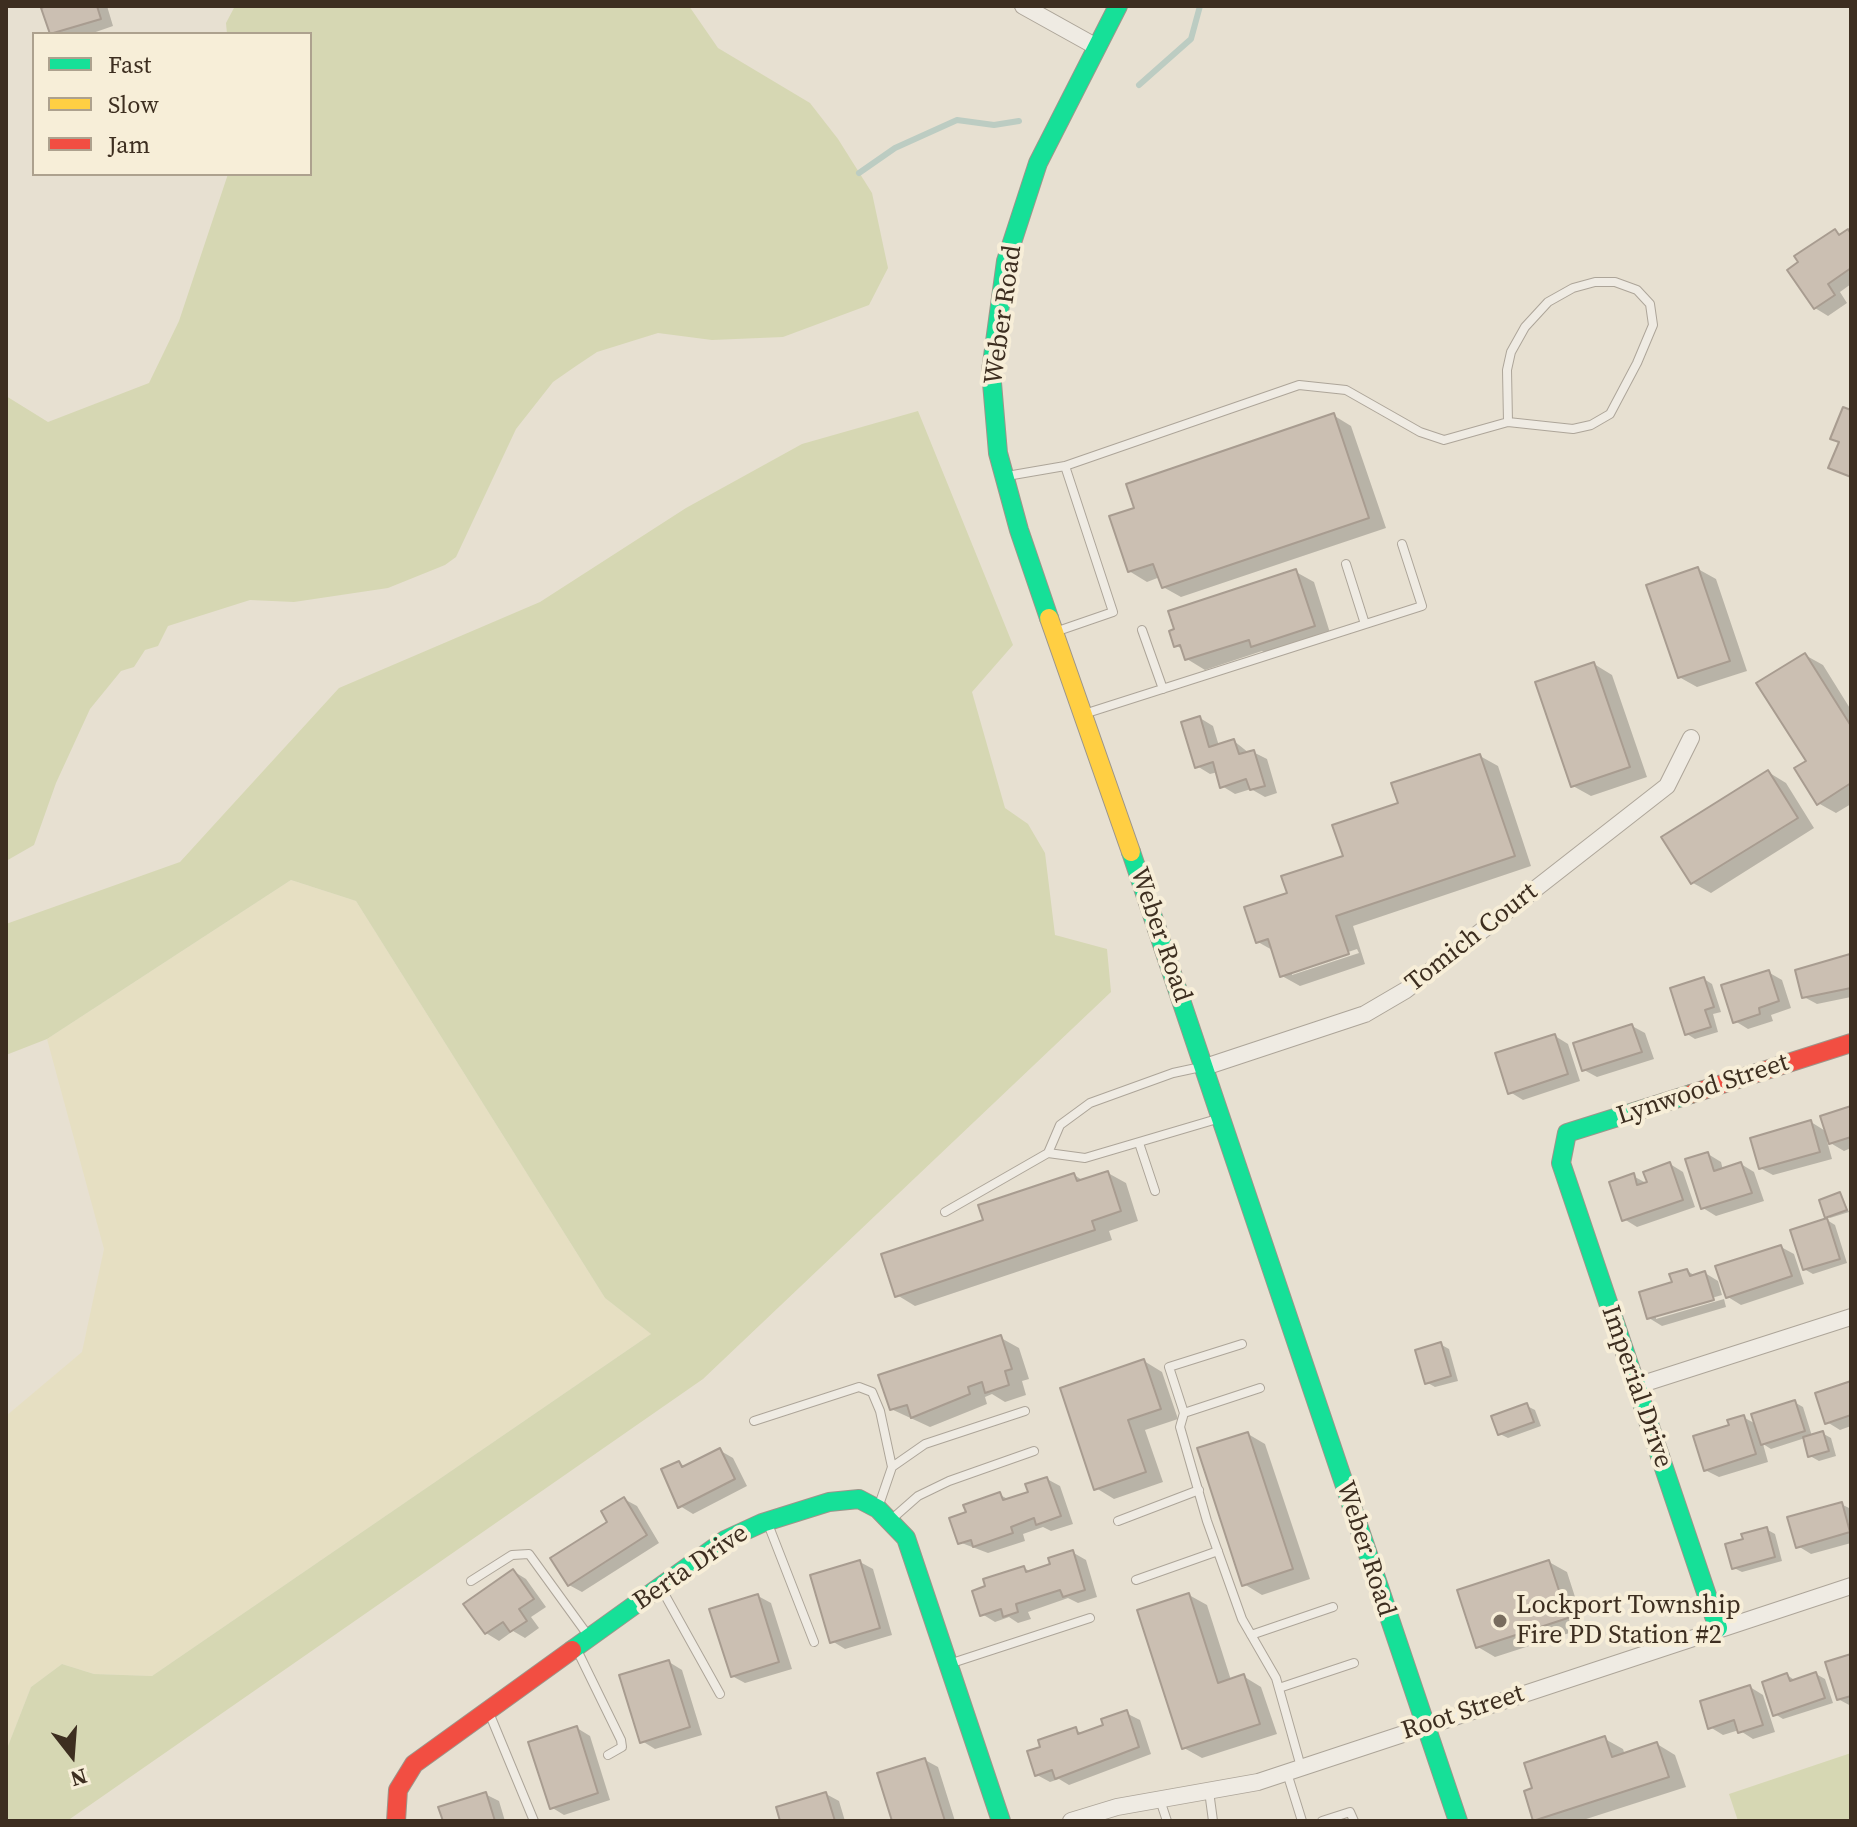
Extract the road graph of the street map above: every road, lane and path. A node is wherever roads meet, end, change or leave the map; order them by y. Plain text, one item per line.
1 (1023, 6) edge
2 (1118, 6) edge
3 (1095, 46) junction
4 (1508, 422) junction
5 (1065, 466) junction
6 (1004, 476) junction
7 (1402, 544) dead end
8 (1346, 564) dead end
9 (1365, 624) junction
10 (1142, 630) dead end
11 (1055, 632) junction
12 (1163, 689) junction
13 (1083, 714) junction
14 (1691, 738) dead end
15 (1851, 1043) edge
16 (1205, 1067) junction
17 (1222, 1118) junction
18 (1139, 1143) junction
19 (1564, 1145) joint
20 (1048, 1153) junction
21 (1155, 1191) dead end
22 (945, 1212) dead end
23 (1851, 1317) edge
24 (1242, 1344) dead end
25 (1636, 1386) junction
26 (1260, 1388) dead end
27 (1025, 1411) dead end
28 (1184, 1413) junction
29 (754, 1421) dead end
30 (1034, 1451) dead end
31 (892, 1467) junction
32 (1199, 1490) junction
33 (884, 1515) junction
34 (767, 1521) junction
35 (1118, 1521) dead end
36 (1218, 1551) junction
37 (1136, 1580) dead end
38 (471, 1581) dead end
39 (1851, 1586) edge
40 (661, 1587) junction
41 (1333, 1607) dead end
42 (1090, 1618) dead end
43 (1718, 1628) junction
44 (1251, 1635) junction
45 (814, 1642) dead end
46 (583, 1643) junction
47 (1354, 1663) dead end
48 (949, 1664) junction
49 (1279, 1688) junction
50 (720, 1694) dead end
51 (489, 1710) junction
52 (1424, 1726) junction
53 (608, 1755) dead end
54 (1294, 1770) junction
55 (1209, 1791) junction
56 (1160, 1799) junction
57 (396, 1821) edge
58 (534, 1821) edge
59 (1001, 1821) edge
60 (1071, 1821) edge
61 (1167, 1821) edge
62 (1213, 1821) edge
63 (1302, 1821) edge
64 (1322, 1821) edge
65 (1354, 1821) edge
66 (1458, 1821) edge

1 - 3 street
2 - 3 main road, Weber Road
3 - 6 main road, Weber Road
4 - 4 lane
4 - 5 lane
5 - 6 lane
5 - 11 lane
6 - 11 main road, Weber Road
7 - 9 lane
8 - 9 lane
9 - 12 lane
10 - 12 lane
11 - 13 main road, Weber Road
12 - 13 lane
13 - 16 main road, Weber Road
14 - 16 street, Tomich Court
15 - 19 main road, Lynwood Street
16 - 17 main road, Weber Road
16 - 20 lane
17 - 18 lane
17 - 52 main road, Weber Road
18 - 20 lane
18 - 21 lane
19 - 25 main road, Imperial Drive
20 - 22 lane
23 - 25 street
24 - 28 lane
25 - 43 main road, Imperial Drive
26 - 28 lane
27 - 31 lane
28 - 32 lane
29 - 31 lane
30 - 33 lane
31 - 33 lane
32 - 35 lane
32 - 36 lane
33 - 34 main road, Berta Drive
33 - 48 main road
34 - 40 main road, Berta Drive
34 - 45 lane
36 - 37 lane
36 - 44 lane
38 - 46 lane
39 - 43 street, Root Street
40 - 46 main road, Berta Drive
40 - 50 lane
41 - 44 lane
42 - 48 lane
43 - 52 street, Root Street
44 - 49 lane
46 - 51 main road, Berta Drive
46 - 53 lane
47 - 49 lane
48 - 59 main road
49 - 54 lane
51 - 57 main road, Berta Drive
51 - 58 lane
52 - 54 street, Root Street
52 - 66 main road, Weber Road
54 - 55 street, Root Street
54 - 63 lane
55 - 56 street, Root Street
55 - 62 lane
56 - 60 street, Root Street
56 - 61 lane
64 - 65 lane

